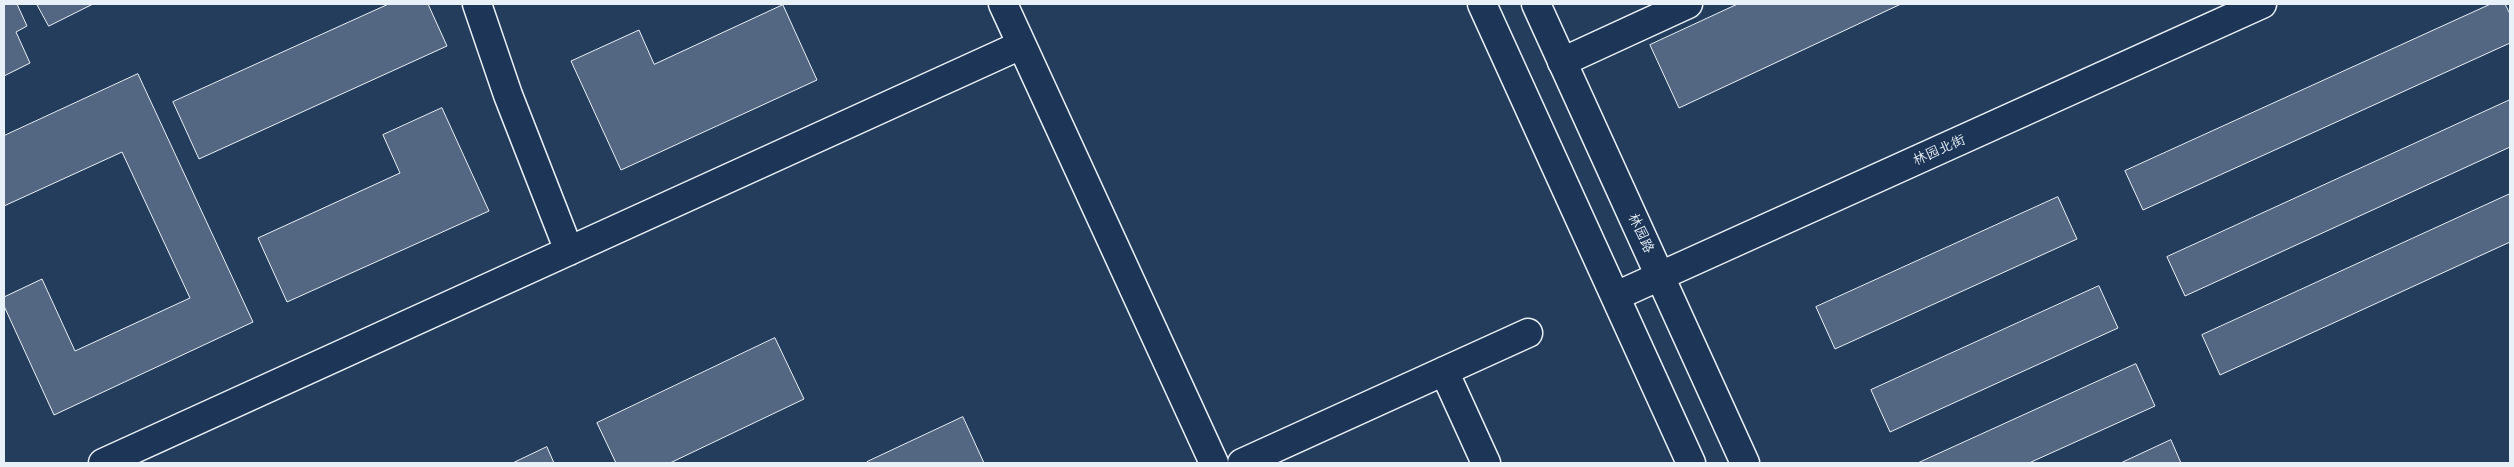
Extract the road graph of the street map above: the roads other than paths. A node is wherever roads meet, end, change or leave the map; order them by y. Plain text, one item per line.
1 (477, 4) edge
2 (1002, 4) edge
3 (1482, 4) edge
4 (1536, 4) edge
5 (1688, 4) edge
6 (2262, 4) edge
7 (1021, 45) junction
8 (1562, 62) junction
9 (569, 250) junction
10 (1661, 276) junction
11 (1616, 296) junction
12 (1528, 333) dead end
13 (1444, 371) junction
14 (103, 463) edge
15 (1214, 463) edge
16 (1242, 463) edge
17 (1486, 463) edge
18 (1691, 463) edge
19 (1745, 463) edge

1 - 9 main road
2 - 7 main road
3 - 11 main road
4 - 8 main road, 林园路
5 - 8 main road
6 - 10 main road, 林园北街
7 - 9 main road
7 - 15 main road
8 - 10 main road, 林园路
9 - 14 main road
10 - 11 main road, 林园北街
10 - 19 main road, 林园路
11 - 18 main road
12 - 13 main road
13 - 16 main road
13 - 17 main road

